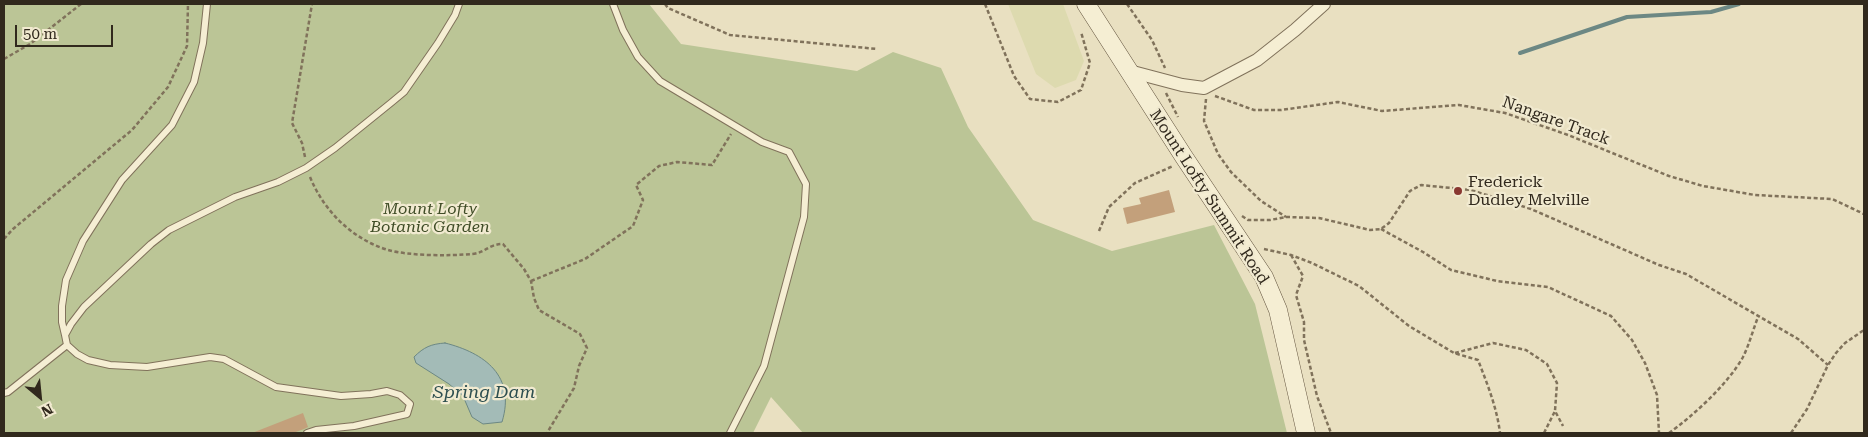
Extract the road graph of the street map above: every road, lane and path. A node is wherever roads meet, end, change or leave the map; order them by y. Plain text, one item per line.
1 (81, 4) edge
2 (188, 4) edge
3 (207, 4) edge
4 (312, 4) edge
5 (459, 4) edge
6 (613, 4) edge
7 (665, 4) edge
8 (985, 4) edge
9 (1086, 4) edge
10 (1127, 4) edge
11 (1324, 4) edge
12 (1081, 32) dead end
13 (877, 49) dead end
14 (4, 59) edge
15 (1129, 71) junction
16 (1171, 82) junction
17 (1206, 92) dead end
18 (1214, 95) dead end
19 (1178, 119) dead end
20 (736, 126) junction
21 (1184, 157) junction
22 (306, 168) junction
23 (1864, 214) edge
24 (1241, 215) dead end
25 (1286, 218) junction
26 (1381, 229) junction
27 (1099, 231) dead end
28 (4, 238) edge
29 (1243, 244) junction
30 (1291, 255) junction
31 (531, 282) junction
32 (1758, 317) junction
33 (1864, 330) edge
34 (65, 335) junction
35 (67, 345) junction
36 (1454, 353) junction
37 (1828, 365) junction
38 (4, 393) edge
39 (1555, 411) junction
40 (1563, 426) dead end
41 (307, 433) edge
42 (547, 433) edge
43 (730, 433) edge
44 (1306, 433) edge
45 (1331, 433) edge
46 (1500, 433) edge
47 (1544, 433) edge
48 (1659, 433) edge
49 (1670, 433) edge
50 (1792, 433) edge

1 - 14 path
2 - 28 path
3 - 34 lane
4 - 22 path
5 - 22 lane
6 - 20 lane
7 - 13 path
8 - 12 path
9 - 15 main road, Mount Lofty Summit Road
10 - 16 path
11 - 16 street
15 - 16 street
15 - 21 main road, Mount Lofty Summit Road
16 - 19 path
17 - 25 path
18 - 23 path, Nangare Track
20 - 31 path
20 - 43 lane
21 - 27 path
21 - 29 main road, Mount Lofty Summit Road
22 - 31 path
22 - 34 lane
24 - 25 path
25 - 26 path
26 - 32 path
26 - 48 path
29 - 30 path
29 - 44 main road, Mount Lofty Summit Road
30 - 36 path
30 - 45 path
31 - 42 path
32 - 37 path
32 - 49 path
33 - 37 path
34 - 35 lane
35 - 38 lane
35 - 41 lane
36 - 39 path
36 - 46 path
37 - 50 path
39 - 40 path
39 - 47 path

